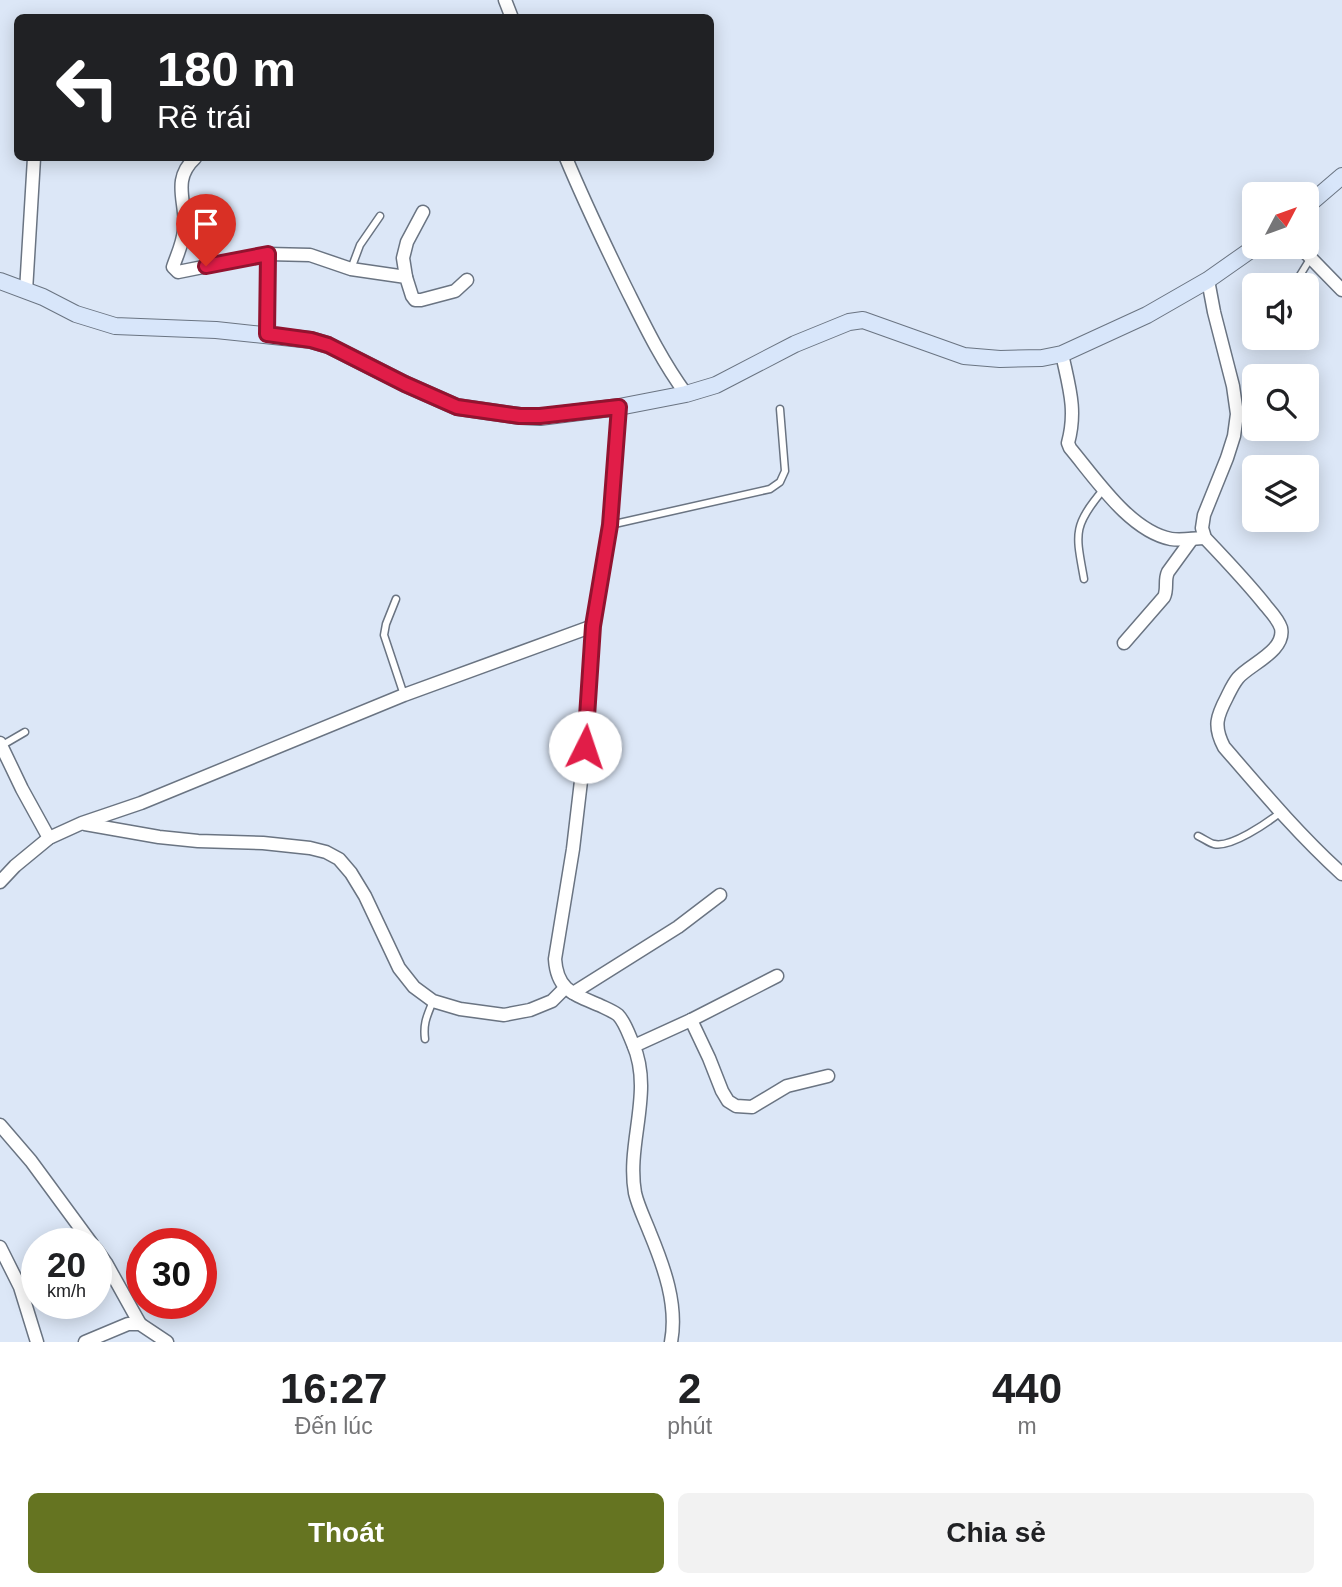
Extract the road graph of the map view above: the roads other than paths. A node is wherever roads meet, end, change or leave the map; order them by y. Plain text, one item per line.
1 (34, 161) edge
2 (192, 161) edge
3 (567, 161) edge
4 (1342, 176) edge
5 (1320, 195) edge
6 (423, 212) dead end
7 (380, 216) dead end
8 (268, 254) junction
9 (1242, 256) edge
10 (1310, 259) joint
11 (351, 269) junction
12 (1301, 273) edge
13 (406, 277) junction
14 (467, 280) dead end
15 (1208, 280) junction
16 (0, 281) edge
17 (1342, 290) edge
18 (26, 291) junction
19 (267, 334) junction
20 (1062, 354) junction
21 (686, 394) junction
22 (619, 407) junction
23 (780, 409) dead end
24 (1104, 488) junction
25 (610, 525) junction
26 (1198, 538) junction
27 (1084, 579) dead end
28 (396, 599) dead end
29 (593, 626) junction
30 (1124, 643) dead end
31 (404, 695) junction
32 (25, 732) dead end
33 (1, 744) edge
34 (1281, 813) junction
35 (82, 823) junction
36 (1198, 836) dead end
37 (49, 838) junction
38 (1342, 874) edge
39 (0, 882) edge
40 (720, 895) dead end
41 (777, 976) dead end
42 (569, 990) junction
43 (433, 1001) junction
44 (691, 1020) junction
45 (425, 1039) dead end
46 (634, 1046) junction
47 (828, 1076) dead end
48 (0, 1125) edge
49 (80, 1228) edge
50 (0, 1247) edge
51 (112, 1273) edge
52 (141, 1324) junction
53 (37, 1342) edge
54 (85, 1342) edge
55 (167, 1342) edge
56 (671, 1342) edge

1 - 18 street
2 - 8 street
3 - 21 street
4 - 5 street
6 - 13 street
7 - 11 lane
8 - 11 street
8 - 19 street
9 - 15 street
10 - 12 lane
10 - 17 street
11 - 13 street
13 - 14 street
15 - 20 street
15 - 26 street
16 - 18 street
18 - 19 street
19 - 22 street
20 - 21 street
20 - 24 street
21 - 22 street
22 - 25 street
23 - 25 lane
24 - 26 street
24 - 27 lane
25 - 29 street
26 - 30 street
26 - 34 street
28 - 31 lane
29 - 31 street
29 - 42 street
31 - 35 street
32 - 33 lane
33 - 37 street
34 - 36 lane
34 - 38 street
35 - 37 street
35 - 43 street
37 - 39 street
40 - 42 street
41 - 44 street
42 - 43 street
42 - 46 street
43 - 45 lane
44 - 46 street
44 - 47 street
46 - 56 street
48 - 49 street
50 - 53 street
51 - 52 street
52 - 54 street
52 - 55 street

